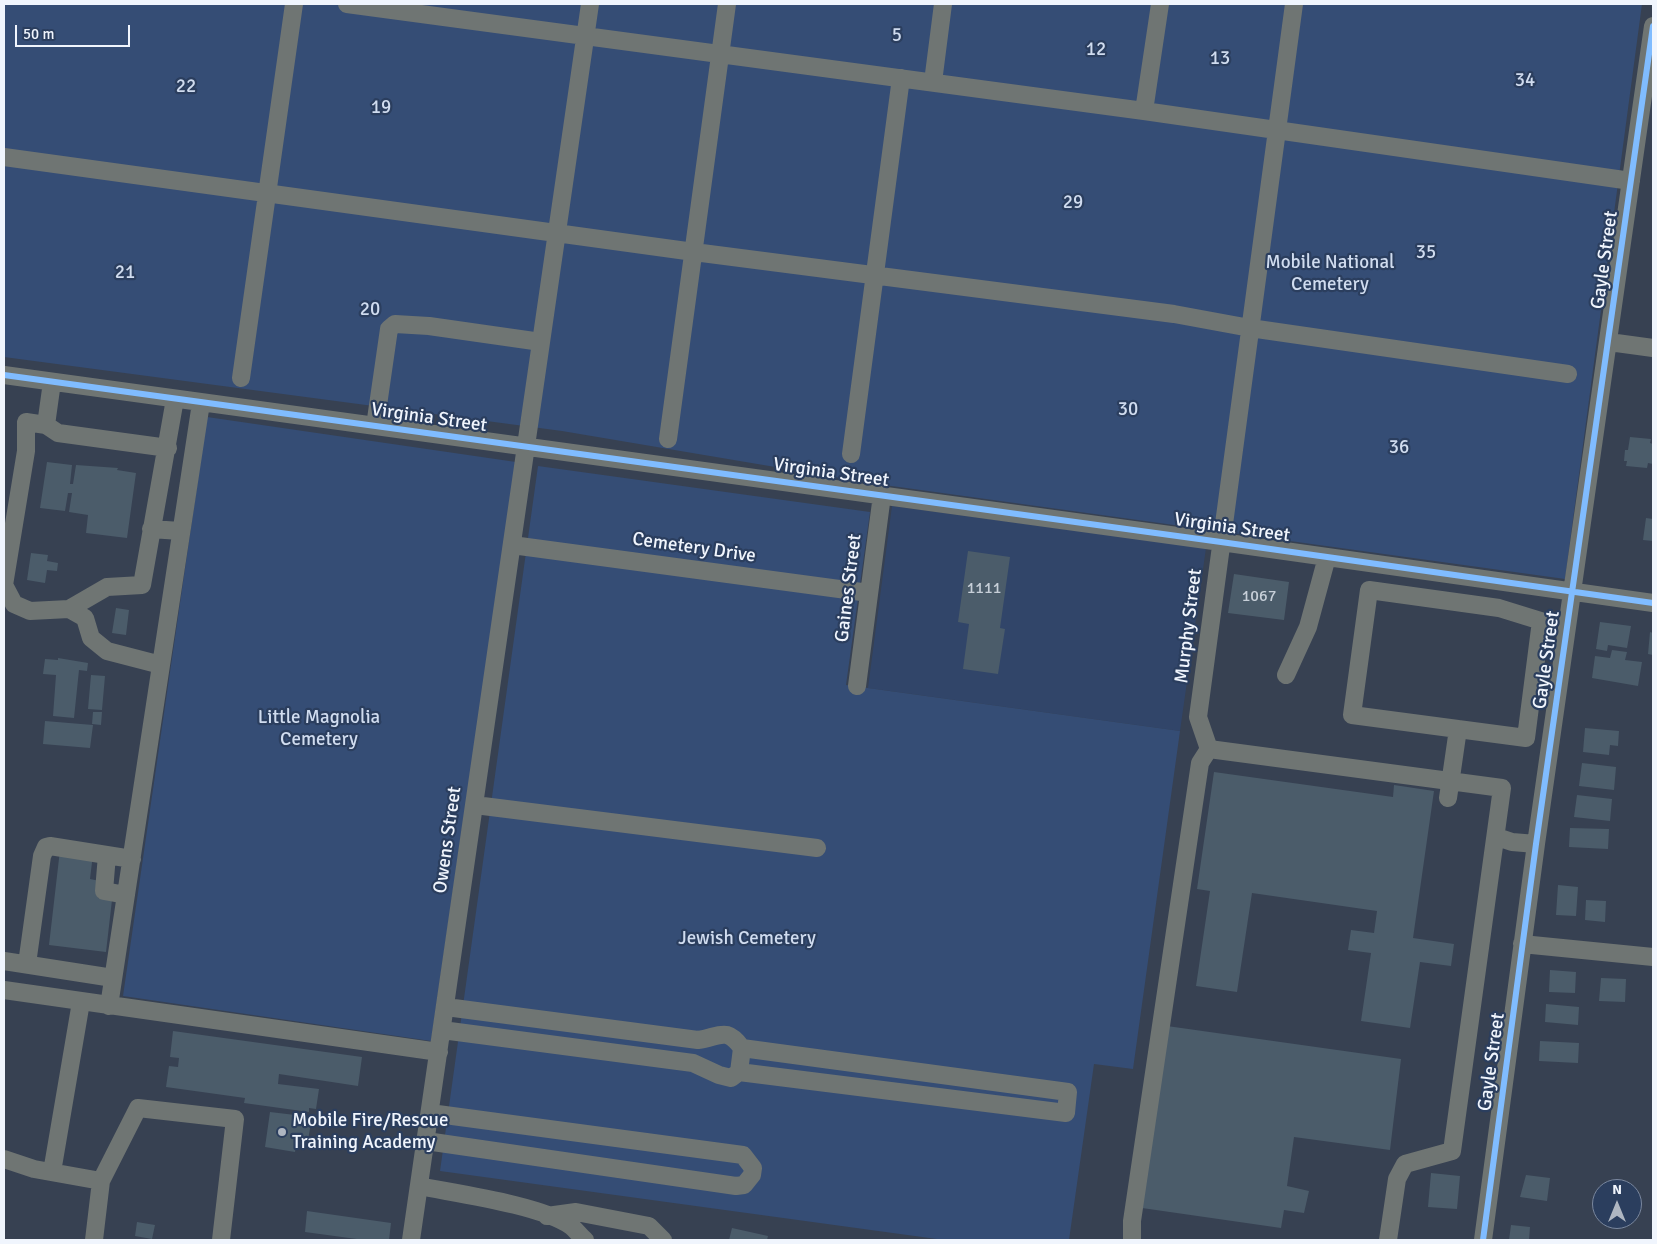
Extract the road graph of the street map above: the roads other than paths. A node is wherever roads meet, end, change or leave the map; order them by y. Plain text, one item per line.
1 (294, 4) edge
2 (347, 4) edge
3 (590, 4) edge
4 (727, 4) edge
5 (943, 4) edge
6 (1160, 4) edge
7 (1294, 4) edge
8 (1653, 26) edge
9 (585, 36) junction
10 (720, 54) junction
11 (901, 78) junction
12 (933, 82) junction
13 (1648, 95) edge
14 (1144, 112) junction
15 (1276, 130) junction
16 (4, 157) edge
17 (1631, 181) junction
18 (268, 192) junction
19 (556, 233) junction
20 (694, 252) junction
21 (876, 276) junction
22 (1250, 328) junction
23 (541, 342) junction
24 (1609, 342) junction
25 (1653, 348) edge
26 (1568, 374) dead end
27 (4, 375) edge
28 (241, 378) dead end
29 (52, 382) junction
30 (175, 399) junction
31 (201, 403) junction
32 (46, 425) junction
33 (375, 426) junction
34 (668, 439) dead end
35 (527, 446) junction
36 (168, 448) junction
37 (850, 454) dead end
38 (882, 495) junction
39 (151, 528) junction
40 (180, 531) junction
41 (1221, 542) junction
42 (512, 545) junction
43 (1327, 556) junction
44 (1573, 592) junction
45 (869, 594) junction
46 (1653, 603) edge
47 (69, 609) junction
48 (161, 665) junction
49 (1286, 675) dead end
50 (857, 686) dead end
51 (1458, 729) junction
52 (1209, 749) junction
53 (1449, 790) junction
54 (475, 805) junction
55 (1497, 837) junction
56 (1536, 844) junction
57 (817, 848) dead end
58 (107, 855) junction
59 (132, 859) junction
60 (126, 895) junction
61 (1522, 944) junction
62 (1653, 957) edge
63 (4, 961) edge
64 (27, 964) junction
65 (114, 978) junction
66 (4, 990) edge
67 (81, 1002) junction
68 (109, 1006) junction
69 (446, 1007) junction
70 (442, 1030) junction
71 (742, 1048) junction
72 (439, 1052) junction
73 (739, 1072) junction
74 (430, 1113) junction
75 (426, 1141) junction
76 (4, 1159) edge
77 (52, 1172) junction
78 (101, 1181) junction
79 (419, 1186) junction
80 (547, 1216) junction
81 (94, 1240) edge
82 (220, 1240) edge
83 (411, 1240) edge
84 (585, 1240) edge
85 (663, 1240) edge
86 (1132, 1240) edge
87 (1388, 1240) edge
88 (1483, 1240) edge

1 - 18 street
2 - 9 street
3 - 9 street, Owens Street
4 - 10 street
5 - 12 street
6 - 14 street
7 - 15 street, Murphy Street
8 - 13 street, Gayle Street
9 - 10 street
9 - 19 street, Owens Street
10 - 11 street
10 - 20 street
11 - 12 street
11 - 21 street
12 - 14 street
13 - 17 street, Gayle Street
14 - 15 street
15 - 17 street
15 - 22 street, Murphy Street
16 - 18 street
17 - 24 street, Gayle Street
18 - 19 street
18 - 28 street
19 - 20 street
19 - 23 street, Owens Street
20 - 21 street
20 - 34 street
21 - 22 street
21 - 37 street
22 - 26 street
22 - 41 street, Murphy Street
23 - 33 street
23 - 35 street, Owens Street
24 - 25 street
24 - 44 street, Gayle Street
27 - 29 street, Virginia Street
29 - 30 street, Virginia Street
29 - 32 street
30 - 31 street, Virginia Street
30 - 36 street
31 - 33 street, Virginia Street
31 - 40 street
32 - 36 street
32 - 47 street
33 - 35 street, Virginia Street
35 - 38 street, Virginia Street
35 - 42 street, Owens Street
36 - 39 street
38 - 41 street, Virginia Street
38 - 45 street, Gaines Street
39 - 40 street
39 - 47 street
40 - 48 street
41 - 43 street, Virginia Street
41 - 52 street, Murphy Street
42 - 45 street, Cemetery Drive
42 - 54 street, Owens Street
43 - 44 street, Virginia Street
43 - 49 street
44 - 46 street, Virginia Street
44 - 56 street, Gayle Street
45 - 50 street, Gaines Street
47 - 48 street
48 - 59 street
51 - 51 street
51 - 53 street
52 - 53 street
52 - 86 street
53 - 55 street
54 - 57 street
54 - 69 street, Owens Street
55 - 56 street
55 - 87 street
56 - 61 street, Gayle Street
58 - 59 street
58 - 60 street
58 - 64 street
59 - 60 street
60 - 65 street
61 - 62 street
61 - 88 street, Gayle Street
63 - 64 street
64 - 65 street
65 - 68 street
66 - 67 street
67 - 68 street
67 - 77 street
68 - 72 street
69 - 70 street, Owens Street
69 - 71 street
70 - 72 street, Owens Street
70 - 73 street
71 - 73 street
71 - 73 street
72 - 74 street, Owens Street
74 - 75 street, Owens Street
74 - 75 street
75 - 79 street, Owens Street
76 - 77 street
77 - 78 street
78 - 81 street
78 - 82 street
79 - 80 street
79 - 83 street, Owens Street
80 - 84 street
80 - 85 street

